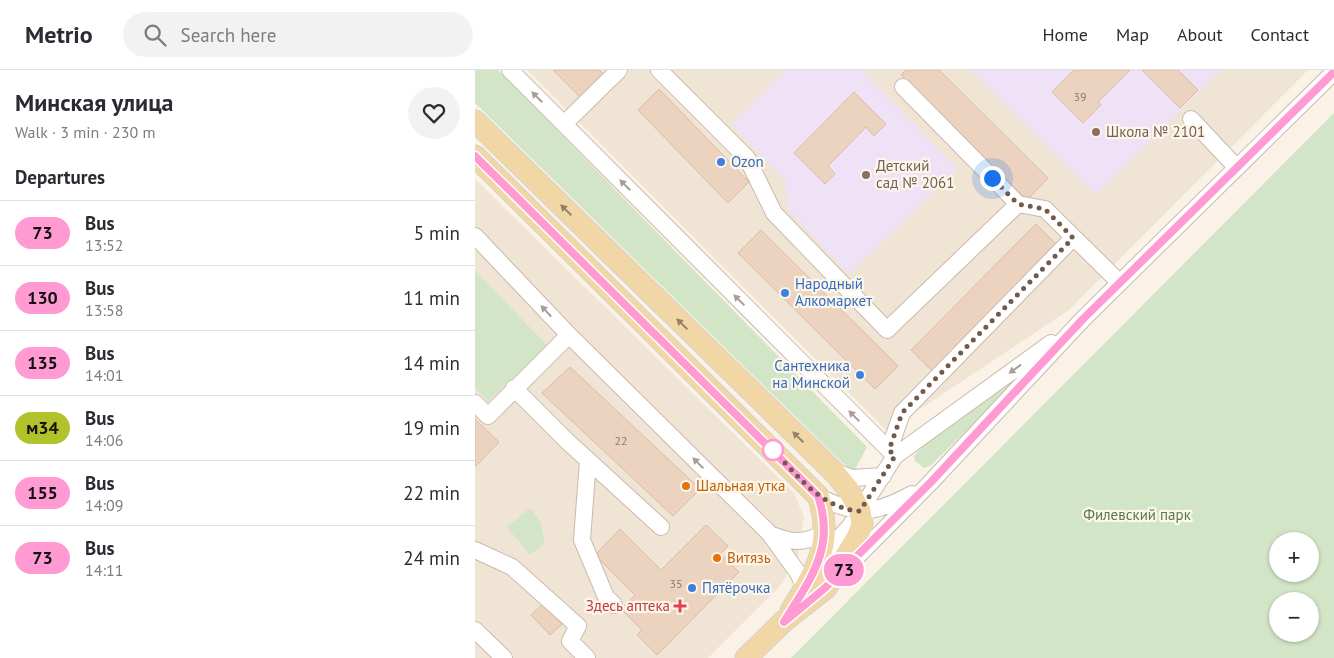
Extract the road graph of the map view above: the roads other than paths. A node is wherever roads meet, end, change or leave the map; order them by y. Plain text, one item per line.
1 (510, 70) edge
2 (619, 70) edge
3 (659, 70) edge
4 (1334, 72) edge
5 (903, 87) dead end
6 (1191, 118) dead end
7 (475, 121) edge
8 (564, 124) junction
9 (475, 156) edge
10 (1237, 168) junction
11 (1018, 204) junction
12 (476, 238) edge
13 (1073, 238) junction
14 (1120, 284) junction
15 (1083, 319) junction
16 (569, 335) junction
17 (514, 388) junction
18 (475, 403) edge
19 (892, 453) junction
20 (588, 460) junction
21 (833, 471) junction
22 (883, 476) junction
23 (931, 482) junction
24 (818, 496) junction
25 (860, 511) junction
26 (661, 527) dead end
27 (825, 533) junction
28 (770, 534) junction
29 (475, 550) edge
30 (821, 559) junction
31 (815, 588) junction
32 (614, 604) dead end
33 (475, 630) edge
34 (504, 658) edge
35 (587, 658) edge
36 (746, 658) edge

8 -> 1 street
2 - 8 street
3 - 11 street
4 - 10 street
5 - 11 street
6 - 10 street
21 -> 7 main road
19 -> 8 street
9 - 24 main road
10 - 14 street
11 - 13 street
16 -> 12 street
13 - 14 street
13 - 19 street
14 - 15 street
15 -> 19 street
15 - 23 street
16 - 17 street
28 -> 16 street
17 - 18 street
17 - 20 street
19 - 22 street
20 - 26 street
20 - 32 street
21 - 22 street
21 - 25 main road
22 - 25 street
23 - 25 street
23 - 31 street
24 - 25 street
24 - 27 main road
25 - 30 street
25 - 31 main road
27 - 28 street
27 - 30 main road
28 - 31 street
29 - 35 street
30 - 31 main road
31 - 36 main road
33 - 34 street

